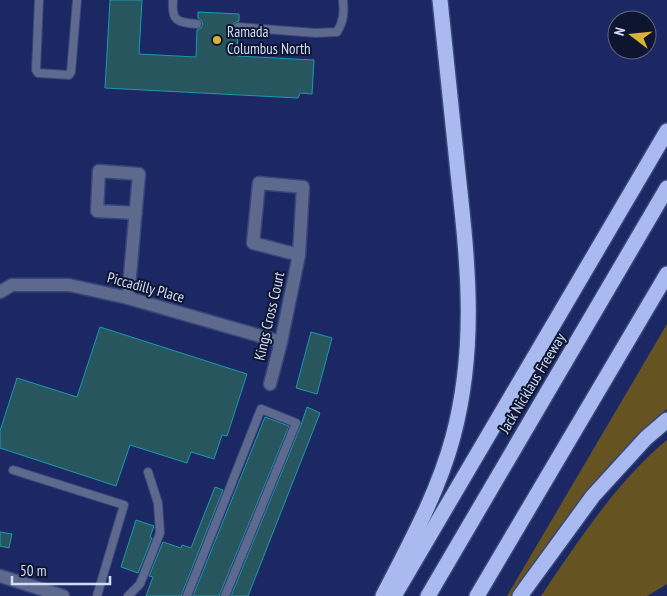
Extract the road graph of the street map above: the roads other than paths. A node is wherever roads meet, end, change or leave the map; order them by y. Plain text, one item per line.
1 (39, 0) edge
2 (77, 0) edge
3 (173, 0) edge
4 (343, 0) edge
5 (440, 0) edge
6 (197, 24) dead end
7 (238, 27) dead end
8 (667, 131) edge
9 (667, 188) edge
10 (136, 213) junction
11 (299, 255) junction
12 (667, 274) edge
13 (0, 292) edge
14 (128, 298) junction
15 (281, 342) junction
16 (270, 384) dead end
17 (667, 420) edge
18 (14, 470) dead end
19 (148, 472) dead end
20 (0, 576) edge
21 (63, 596) edge
22 (97, 596) edge
23 (128, 596) edge
24 (187, 596) edge
25 (225, 596) edge
26 (383, 596) edge
27 (394, 596) edge
28 (428, 596) edge
29 (477, 596) edge
30 (520, 596) edge

1 - 2 lane
3 - 6 lane
4 - 7 lane
5 - 26 highway
8 - 27 highway
9 - 28 highway, Jack Nicklaus Freeway
10 - 10 street
10 - 14 street
11 - 11 street, Kings Cross Court
11 - 15 street, Kings Cross Court
12 - 29 highway
13 - 14 street, Piccadilly Place
14 - 15 street, Piccadilly Place
15 - 16 street, Kings Cross Court
17 - 30 highway
18 - 22 lane
19 - 23 lane
20 - 21 street
24 - 25 lane

